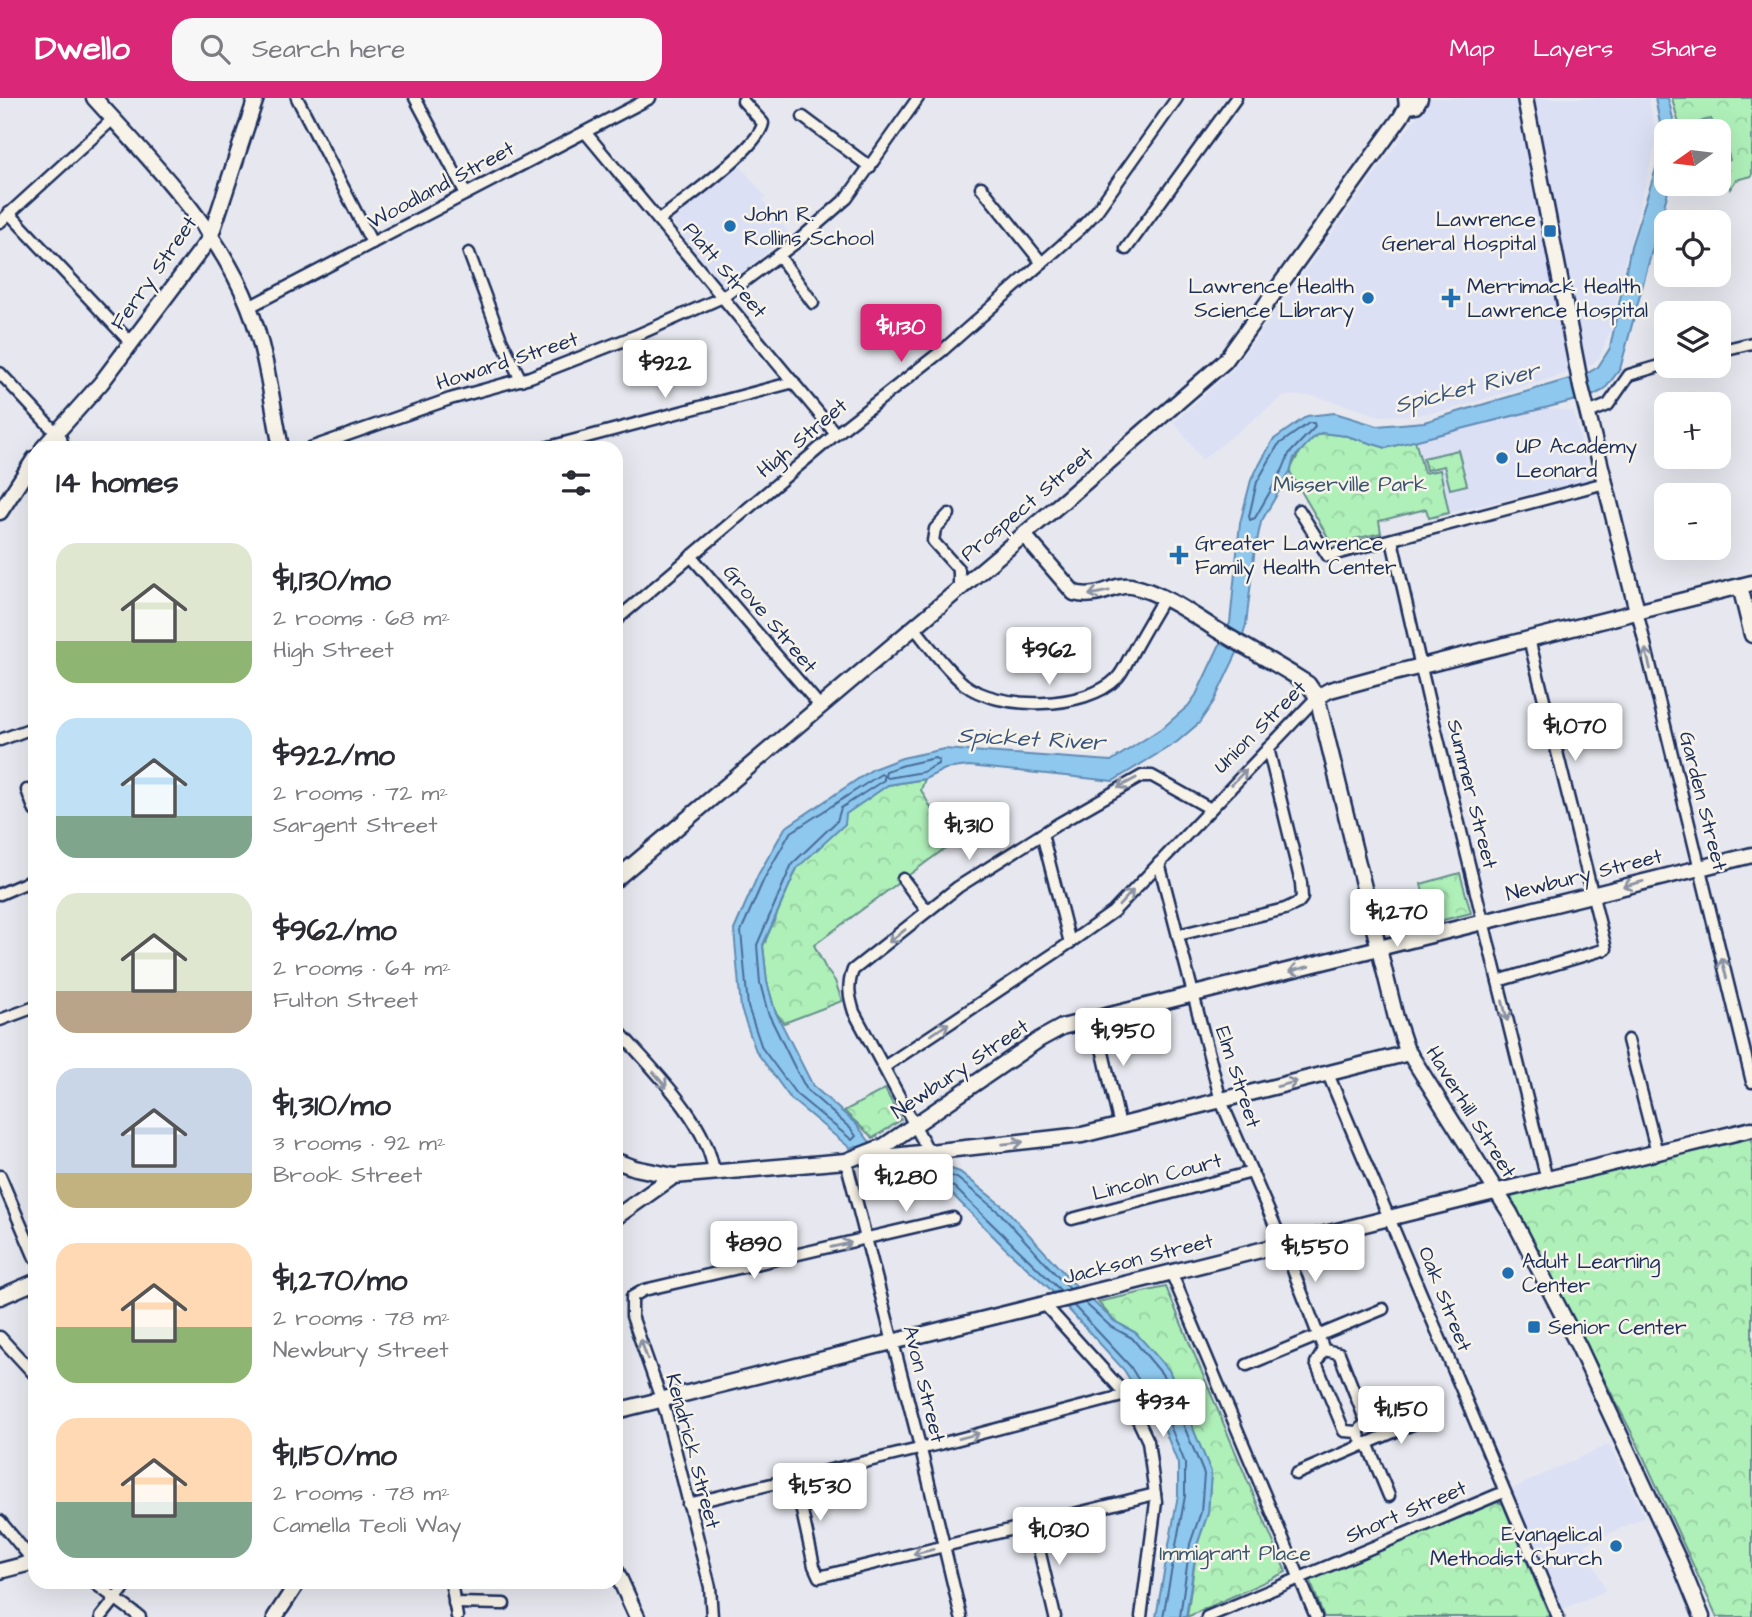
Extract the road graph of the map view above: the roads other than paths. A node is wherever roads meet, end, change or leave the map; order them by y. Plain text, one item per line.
1 (94, 98) edge
2 (256, 98) edge
3 (297, 98) edge
4 (415, 98) edge
5 (650, 98) edge
6 (918, 98) edge
7 (1177, 98) edge
8 (1236, 98) edge
9 (1420, 98) edge
10 (1525, 98) edge
11 (743, 101) dead end
12 (1406, 102) edge
13 (803, 117) dead end
14 (113, 118) junction
15 (585, 132) junction
16 (870, 167) junction
17 (981, 187) dead end
18 (466, 194) junction
19 (9, 214) junction
20 (659, 220) junction
21 (0, 222) edge
22 (210, 237) junction
23 (372, 243) junction
24 (1126, 249) dead end
25 (469, 253) dead end
26 (779, 256) junction
27 (1042, 263) junction
28 (723, 297) junction
29 (813, 303) dead end
30 (249, 307) junction
31 (131, 343) junction
32 (1752, 343) edge
33 (1731, 348) edge
34 (1654, 368) edge
35 (0, 373) edge
36 (521, 380) junction
37 (794, 382) junction
38 (1587, 410) junction
39 (56, 433) junction
40 (836, 434) junction
41 (49, 441) edge
42 (62, 441) edge
43 (279, 441) edge
44 (330, 441) edge
45 (571, 441) edge
46 (28, 469) edge
47 (1605, 483) junction
48 (1299, 510) dead end
49 (0, 512) edge
50 (948, 514) dead end
51 (1024, 535) junction
52 (1392, 540) junction
53 (691, 556) junction
54 (1746, 585) edge
55 (959, 589) junction
56 (1163, 599) junction
57 (1637, 611) junction
58 (623, 614) edge
59 (914, 627) junction
60 (1752, 635) edge
61 (1528, 639) junction
62 (1421, 666) junction
63 (1317, 697) junction
64 (820, 706) junction
65 (28, 730) edge
66 (0, 740) edge
67 (1268, 748) junction
68 (1209, 808) junction
69 (1042, 834) junction
70 (1752, 855) edge
71 (1158, 863) junction
72 (1700, 868) junction
73 (623, 873) edge
74 (903, 879) dead end
75 (28, 882) edge
76 (0, 894) edge
77 (1592, 894) junction
78 (928, 911) junction
79 (1483, 921) junction
80 (1178, 935) junction
81 (1070, 943) junction
82 (1379, 948) junction
83 (1498, 981) junction
84 (1193, 994) junction
85 (28, 1010) edge
86 (1095, 1018) junction
87 (0, 1020) edge
88 (623, 1036) edge
89 (1628, 1040) dead end
90 (1409, 1053) junction
91 (884, 1067) junction
92 (1328, 1074) junction
93 (1752, 1082) edge
94 (1221, 1101) junction
95 (911, 1126) junction
96 (1120, 1126) junction
97 (1752, 1129) edge
98 (925, 1152) junction
99 (1657, 1153) junction
100 (852, 1159) junction
101 (623, 1164) edge
102 (714, 1172) junction
103 (1252, 1172) junction
104 (674, 1176) junction
105 (0, 1178) edge
106 (1547, 1180) junction
107 (1497, 1192) junction
108 (623, 1212) edge
109 (953, 1218) dead end
110 (1390, 1218) junction
111 (1072, 1219) dead end
112 (867, 1239) junction
113 (28, 1242) edge
114 (1283, 1244) junction
115 (1171, 1272) junction
116 (28, 1285) edge
117 (0, 1297) edge
118 (1049, 1304) junction
119 (1383, 1309) dead end
120 (1318, 1335) junction
121 (0, 1337) edge
122 (893, 1342) junction
123 (1324, 1350) junction
124 (1247, 1364) dead end
125 (28, 1367) edge
126 (1126, 1395) junction
127 (662, 1400) junction
128 (623, 1409) edge
129 (1427, 1418) dead end
130 (1358, 1432) junction
131 (1365, 1444) junction
132 (921, 1448) junction
133 (1296, 1474) dead end
134 (795, 1479) junction
135 (1504, 1492) junction
136 (1155, 1494) junction
137 (1389, 1496) dead end
138 (688, 1504) junction
139 (0, 1521) edge
140 (1033, 1524) junction
141 (945, 1547) junction
142 (28, 1554) edge
143 (28, 1564) edge
144 (0, 1571) edge
145 (1299, 1578) junction
146 (623, 1586) edge
147 (102, 1589) edge
148 (124, 1589) edge
149 (293, 1589) edge
150 (452, 1589) edge
151 (116, 1599) junction
152 (454, 1603) junction
153 (504, 1604) dead end
154 (101, 1617) edge
155 (140, 1617) edge
156 (275, 1617) edge
157 (457, 1617) edge
158 (637, 1617) edge
159 (712, 1617) edge
160 (961, 1617) edge
161 (1055, 1617) edge
162 (1141, 1617) edge
163 (1207, 1617) edge
164 (1315, 1617) edge
165 (1558, 1617) edge
166 (1702, 1617) edge

1 - 14 main road
2 - 22 main road, Ferry Street
3 - 23 street
4 - 18 street
5 - 15 street, Woodland Street
6 - 16 street, Howard Street
7 - 27 street, High Street
8 - 24 street
9 - 12 main road, Prospect Street
10 - 38 main road
11 - 20 street
12 - 51 main road, Prospect Street
13 - 16 street
14 - 19 street
14 - 22 main road
15 - 18 street, Woodland Street
15 - 20 street, Platt Street
16 - 26 street, Howard Street
17 - 27 street
18 - 23 street, Woodland Street
19 - 21 street
19 - 31 street
20 - 28 street, Platt Street
22 - 30 main road
22 - 31 main road, Ferry Street
23 - 30 street, Woodland Street
25 - 36 street
26 - 28 street, Howard Street
26 - 29 street
27 - 40 street, High Street
28 - 36 street, Howard Street
28 - 37 street, Platt Street
30 - 43 main road
31 - 39 main road, Ferry Street
32 - 33 street
34 - 38 street
35 - 39 street
36 - 44 street, Howard Street
37 - 40 street, Platt Street
37 - 45 street
38 - 47 main road
39 - 41 main road, Ferry Street
39 - 42 street
40 - 53 street, High Street
46 - 49 main road
47 - 52 street
47 - 57 main road
48 - 52 street
50 - 55 street
51 - 55 main road, Prospect Street
56 -> 51 main road
52 - 62 street, Summer Street
53 - 58 street, High Street
53 - 64 street, Grove Street
54 - 57 main road, Union Street
54 - 60 main road
55 - 59 main road, Prospect Street
56 - 59 street
56 - 63 main road
57 - 61 main road, Union Street
72 -> 57 street, Garden Street
59 - 64 main road, Prospect Street
61 - 62 main road, Union Street
61 - 77 street
62 - 63 main road, Union Street
62 - 79 street, Summer Street
63 - 67 street, Union Street
63 - 82 main road, Haverhill Street
64 - 73 main road, Prospect Street
65 - 66 street
68 -> 67 street, Union Street
67 - 80 street
68 -> 69 street
68 - 71 street, Union Street
69 - 78 street
69 - 81 street
70 - 72 main road, Newbury Street
71 - 80 street, Elm Street
81 -> 71 street, Union Street
72 -> 77 main road, Newbury Street
93 -> 72 street, Garden Street
74 - 78 street
75 - 76 street
77 - 79 main road, Newbury Street
77 - 83 street
78 -> 91 street
79 - 82 main road, Newbury Street
79 - 83 street, Summer Street
80 - 84 street, Elm Street
91 -> 81 street, Union Street
82 -> 84 main road, Newbury Street
82 - 90 main road, Haverhill Street
83 -> 106 street, Summer Street
84 - 86 main road, Newbury Street
84 - 94 street, Elm Street
85 - 87 street
86 - 95 main road, Newbury Street
86 - 96 street
88 -> 102 street
89 - 99 street
90 - 92 main road
90 - 107 main road, Haverhill Street
91 - 95 street
94 -> 92 main road
92 - 110 street, Oak Street
94 - 96 main road
94 - 103 street, Elm Street
95 - 98 street
95 - 100 main road, Newbury Street
98 -> 96 main road
97 - 99 main road, Jackson Street
98 - 100 main road
99 - 106 main road, Jackson Street
100 - 102 main road
100 - 112 street, Avon Street
101 - 104 main road
102 - 104 main road
103 - 111 street, Lincoln Court
103 - 114 street, Elm Street
104 - 108 main road
105 - 113 street
106 - 107 main road, Jackson Street
107 - 110 main road, Jackson Street
107 - 166 main road, Haverhill Street
109 - 112 street
110 - 114 main road, Jackson Street
110 - 135 street, Oak Street
112 - 122 street, Avon Street
127 -> 112 street, Kendrick Street
114 - 115 main road, Jackson Street
114 - 120 street, Elm Street
115 - 118 main road, Jackson Street
115 - 145 street
116 - 117 main road
118 - 122 main road, Jackson Street
118 - 126 street
119 - 120 street
120 - 123 street, Elm Street
120 - 124 street
121 - 125 street
122 - 127 main road, Jackson Street
122 - 132 street, Avon Street
123 - 130 street
123 - 130 street
132 -> 126 street
126 - 136 street
127 - 128 main road, Jackson Street
127 - 138 street, Kendrick Street
129 - 131 street
130 - 131 street
131 - 133 street
131 - 137 street
132 - 134 street
132 - 141 street, Avon Street
134 - 138 street
141 -> 134 street
135 - 145 street, Short Street
135 - 165 street, Oak Street
136 - 140 street
136 - 162 street
138 - 159 street, Kendrick Street
139 - 142 street
140 - 141 street
140 - 161 street
141 - 160 street, Avon Street
143 - 144 main road
145 - 163 street, Short Street
145 - 164 street
146 - 158 main road
147 - 151 street
148 - 151 street
149 - 156 main road
150 - 152 street
151 - 154 street
151 - 155 street
152 - 153 street
152 - 157 street

